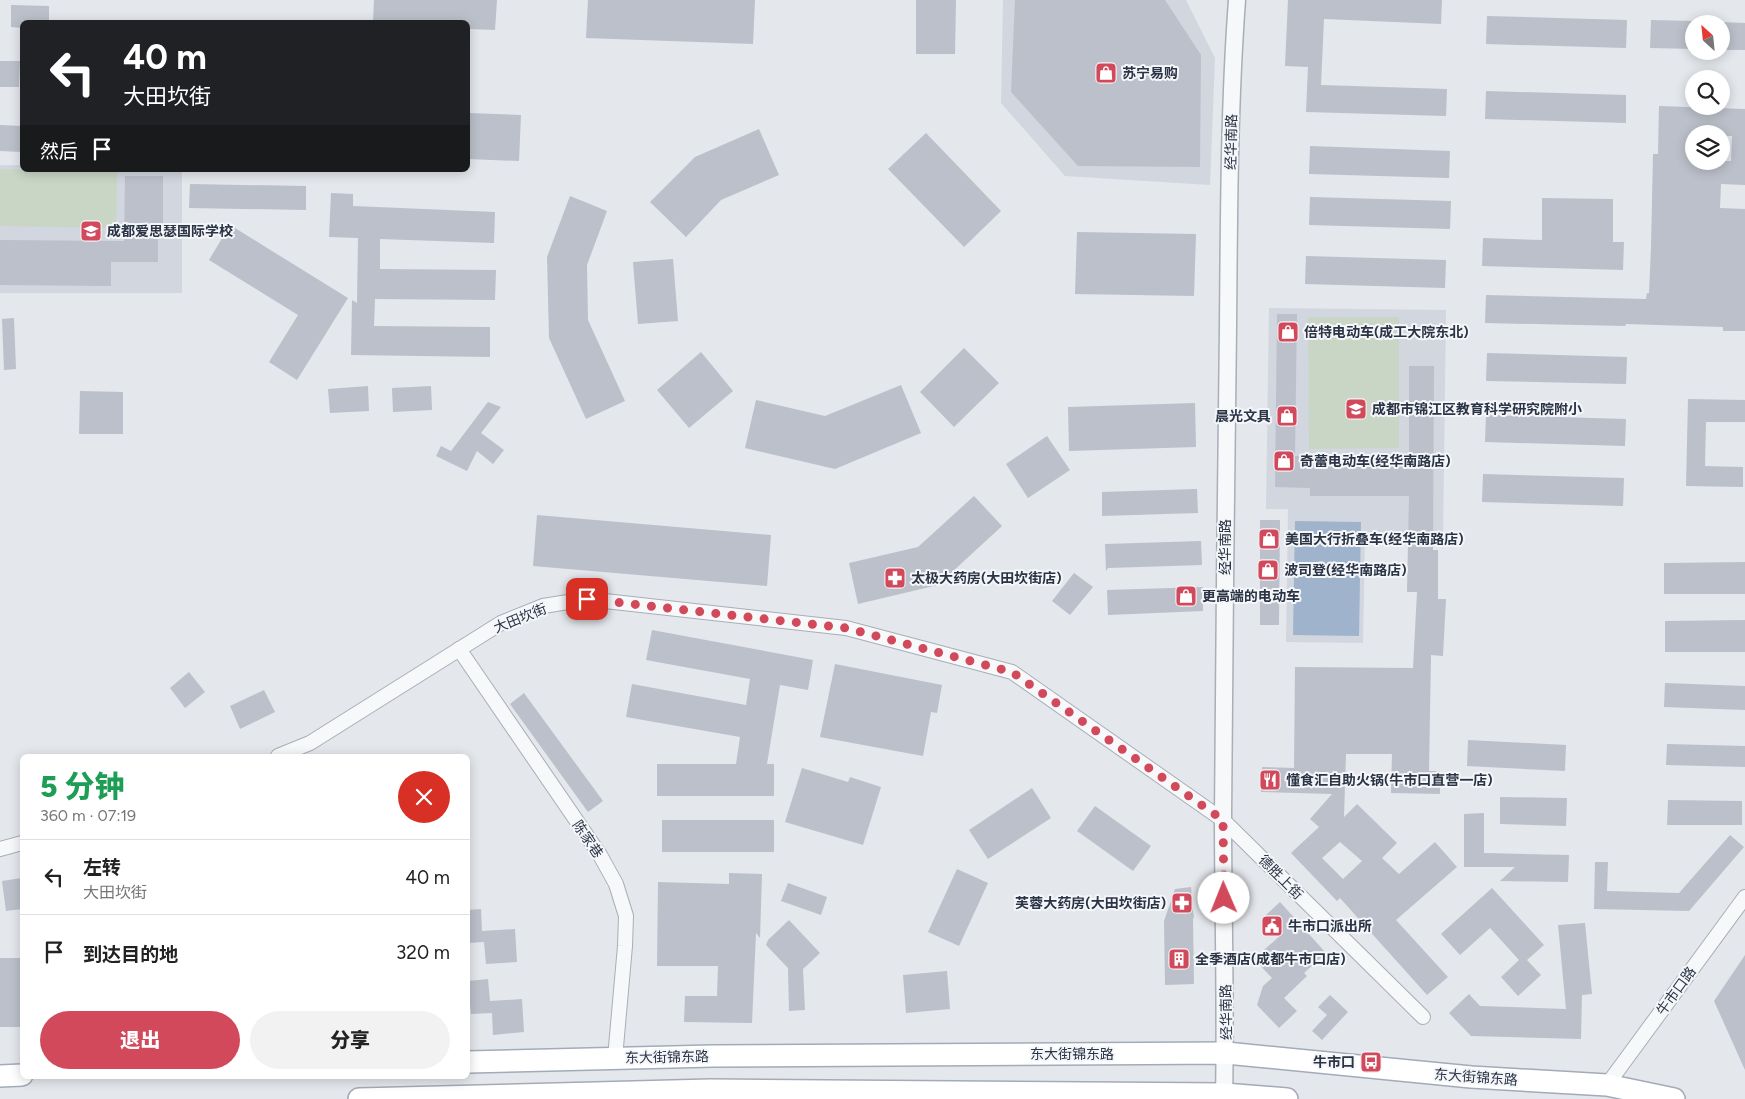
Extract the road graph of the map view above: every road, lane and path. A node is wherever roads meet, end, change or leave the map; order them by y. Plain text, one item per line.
1 (1237, 0) edge
2 (459, 649) junction
3 (283, 754) edge
4 (1223, 820) junction
5 (20, 844) edge
6 (0, 849) edge
7 (1745, 897) edge
8 (1423, 1018) dead end
9 (1226, 1052) junction
10 (615, 1058) junction
11 (470, 1062) edge
12 (20, 1075) edge
13 (0, 1076) edge
14 (1607, 1085) junction
15 (1224, 1096) edge
16 (359, 1099) edge
17 (1287, 1099) edge
18 (1674, 1099) edge

1 - 4 street, 经华南路
2 - 3 street, 大田坎街
2 - 4 street, 大田坎街
2 - 10 street, 陈家巷
4 - 8 street, 德胜上街
4 - 9 street, 经华南路
5 - 6 street
7 - 14 street, 牛市口路
9 - 10 main road, 东大街锦东路
9 - 14 main road, 东大街锦东路
9 - 15 street, 经华南路
10 - 11 main road, 东大街锦东路
12 - 13 main road
14 - 18 main road, 东大街锦东路
15 - 16 main road
15 - 17 main road

